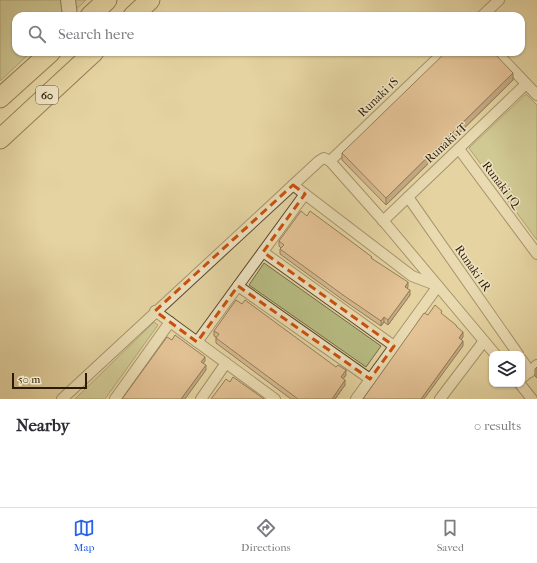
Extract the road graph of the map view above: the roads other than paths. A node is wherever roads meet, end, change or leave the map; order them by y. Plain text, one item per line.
1 (68, 0) edge
2 (107, 0) edge
3 (150, 0) edge
4 (499, 0) edge
5 (70, 12) edge
6 (94, 12) edge
7 (137, 12) edge
8 (486, 12) edge
9 (47, 56) edge
10 (90, 56) edge
11 (440, 56) edge
12 (500, 56) edge
13 (526, 84) junction
14 (537, 95) edge
15 (0, 98) edge
16 (0, 139) edge
17 (459, 149) junction
18 (330, 161) junction
19 (293, 185) junction
20 (305, 194) junction
21 (408, 197) junction
22 (383, 220) junction
23 (262, 252) junction
24 (537, 254) edge
25 (238, 286) junction
26 (438, 286) junction
27 (155, 311) junction
28 (170, 322) junction
29 (484, 341) junction
30 (197, 342) junction
31 (394, 346) junction
32 (492, 351) edge
33 (516, 351) edge
34 (226, 363) junction
35 (370, 379) junction
36 (522, 387) edge
37 (62, 399) edge
38 (115, 399) edge
39 (201, 399) edge
40 (275, 399) edge
41 (356, 399) edge
42 (440, 399) edge
43 (532, 399) edge

1 - 5 main road
2 - 6 highway
3 - 7 highway
4 - 8 street
9 - 15 highway, 60
10 - 16 highway, 60
11 - 18 street, Runaki 1S
12 - 13 street
13 - 14 street
13 - 17 street, Runaki 1T
17 - 21 street, Runaki 1T
17 - 24 street, Runaki 1Q
18 - 19 street
18 - 22 street
19 - 20 street
19 - 27 street
20 - 23 street
20 - 26 street
21 - 22 street, Runaki 1T
21 - 33 street, Runaki 1R
22 - 26 street
23 - 25 street
23 - 31 street
25 - 30 street
25 - 35 street
26 - 29 street
26 - 31 street
27 - 28 street
27 - 37 street
28 - 30 street
28 - 38 street
29 - 32 street
29 - 42 street
30 - 34 street
31 - 35 street
34 - 39 street
34 - 40 street
35 - 41 street
36 - 43 street

